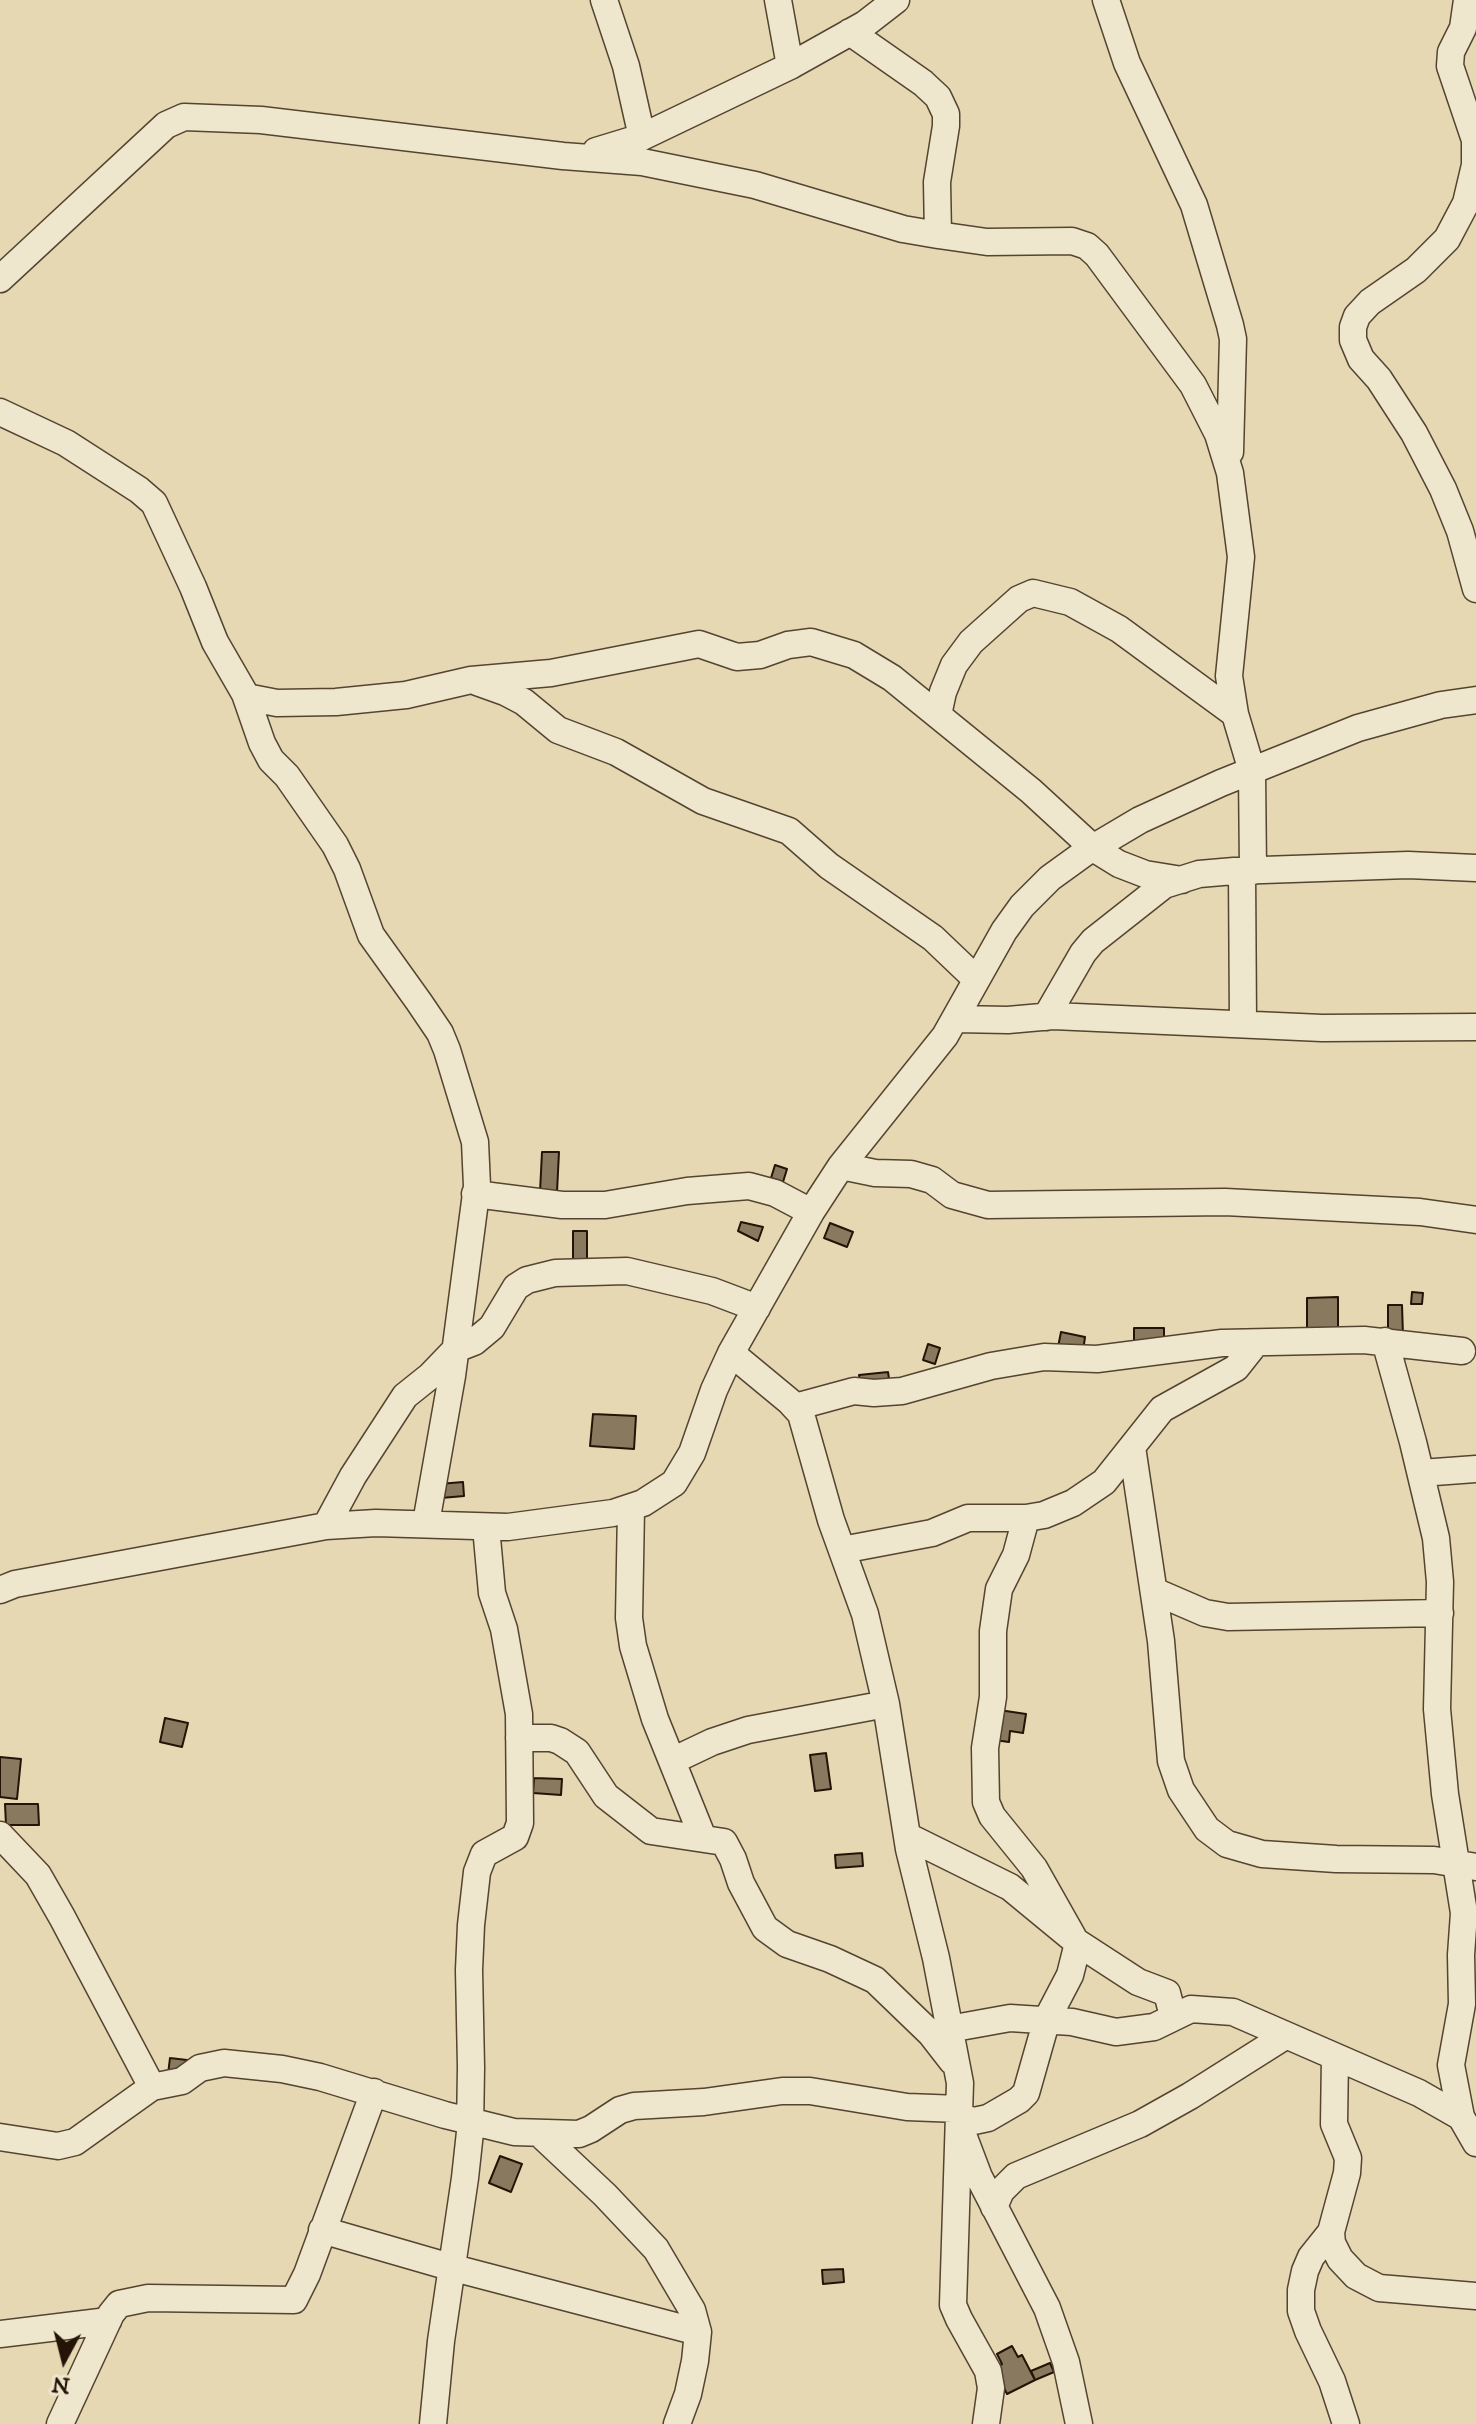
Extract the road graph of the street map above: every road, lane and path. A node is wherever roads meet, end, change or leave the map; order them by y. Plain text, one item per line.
1 (604, 0) edge
2 (778, 0) edge
3 (896, 0) edge
4 (1106, 0) edge
5 (1467, 0) edge
6 (850, 32) junction
7 (790, 66) junction
8 (642, 137) junction
9 (577, 157) junction
10 (938, 235) junction
11 (0, 279) edge
12 (0, 412) edge
13 (1230, 473) junction
14 (1468, 530) edge
15 (1476, 589) edge
16 (471, 680) junction
17 (246, 697) junction
18 (1476, 700) edge
19 (1235, 714) junction
20 (938, 715) junction
21 (1252, 771) junction
22 (1093, 848) junction
23 (1476, 868) edge
24 (1247, 871) junction
25 (1182, 880) junction
26 (976, 979) junction
27 (1046, 1017) junction
28 (955, 1019) junction
29 (1243, 1024) junction
30 (1476, 1027) edge
31 (841, 1166) junction
32 (475, 1194) junction
33 (811, 1212) junction
34 (1476, 1220) edge
35 (757, 1308) junction
36 (1385, 1341) junction
37 (1255, 1344) junction
38 (456, 1349) junction
39 (1462, 1351) dead end
40 (731, 1353) junction
41 (795, 1407) junction
42 (1132, 1447) junction
43 (1476, 1469) edge
44 (1421, 1473) junction
45 (631, 1509) junction
46 (1026, 1518) junction
47 (426, 1523) junction
48 (326, 1526) junction
49 (486, 1527) junction
50 (842, 1550) junction
51 (0, 1590) edge
52 (1154, 1591) junction
53 (1440, 1613) junction
54 (886, 1704) junction
55 (519, 1738) junction
56 (672, 1761) junction
57 (0, 1835) edge
58 (907, 1836) junction
59 (703, 1838) junction
60 (1466, 1865) edge
61 (1076, 1940) junction
62 (1173, 2016) junction
63 (1047, 2019) junction
64 (949, 2029) junction
65 (1285, 2036) junction
66 (1335, 2057) junction
67 (957, 2067) junction
68 (152, 2087) junction
69 (374, 2092) junction
70 (960, 2117) junction
71 (1461, 2117) junction
72 (470, 2122) junction
73 (539, 2133) junction
74 (0, 2137) edge
75 (1476, 2143) edge
76 (994, 2207) junction
77 (322, 2230) junction
78 (1331, 2232) junction
79 (450, 2267) junction
80 (1476, 2296) edge
81 (108, 2321) junction
82 (698, 2332) junction
83 (0, 2334) edge
84 (60, 2424) edge
85 (433, 2424) edge
86 (677, 2424) edge
87 (986, 2424) edge
88 (1079, 2424) edge
89 (1346, 2424) edge

1 - 8 street
2 - 7 street
3 - 6 street
4 - 13 street
5 - 14 street
6 - 7 street
6 - 10 street
7 - 8 street
8 - 9 street
9 - 10 street
9 - 11 street
10 - 13 street
12 - 17 street
13 - 19 street
14 - 15 street
16 - 17 street
16 - 20 street
16 - 26 street
17 - 32 street
18 - 21 street
19 - 20 street
19 - 21 street
20 - 22 street
21 - 22 street
21 - 24 street
22 - 25 street
22 - 26 street
23 - 24 street
24 - 25 street
24 - 29 street
25 - 27 street
26 - 28 street
27 - 28 street
27 - 29 street
28 - 31 street
29 - 30 street
31 - 33 street
31 - 34 street
32 - 33 street
32 - 38 street
33 - 35 street
35 - 38 street
35 - 40 street
36 - 37 street
36 - 39 street
36 - 44 street
37 - 41 street
37 - 42 street
38 - 47 street
38 - 48 street
40 - 41 street
40 - 45 street
41 - 50 street
42 - 46 street
42 - 52 street
43 - 44 street
44 - 53 street
45 - 49 street
45 - 56 street
46 - 50 street
46 - 61 street
47 - 48 street
47 - 49 street
48 - 51 street
49 - 55 street
50 - 54 street
52 - 53 street
52 - 60 street
53 - 60 street
54 - 56 street
54 - 58 street
55 - 59 street
55 - 72 street
56 - 59 street
57 - 68 street
58 - 61 street
58 - 64 street
59 - 67 street
60 - 71 street
61 - 62 street
61 - 63 street
62 - 63 street
62 - 65 street
63 - 64 street
63 - 70 street
64 - 67 street
65 - 66 street
65 - 76 street
66 - 71 street
66 - 78 street
67 - 70 street
68 - 69 street
68 - 74 street
69 - 72 street
69 - 77 street
70 - 73 street
70 - 76 street
70 - 87 street
71 - 75 street
72 - 73 street
72 - 79 street
73 - 82 street
76 - 88 street
77 - 79 street
77 - 81 street
78 - 80 street
78 - 89 street
79 - 82 street
79 - 85 street
81 - 83 street
81 - 84 street
82 - 86 street

